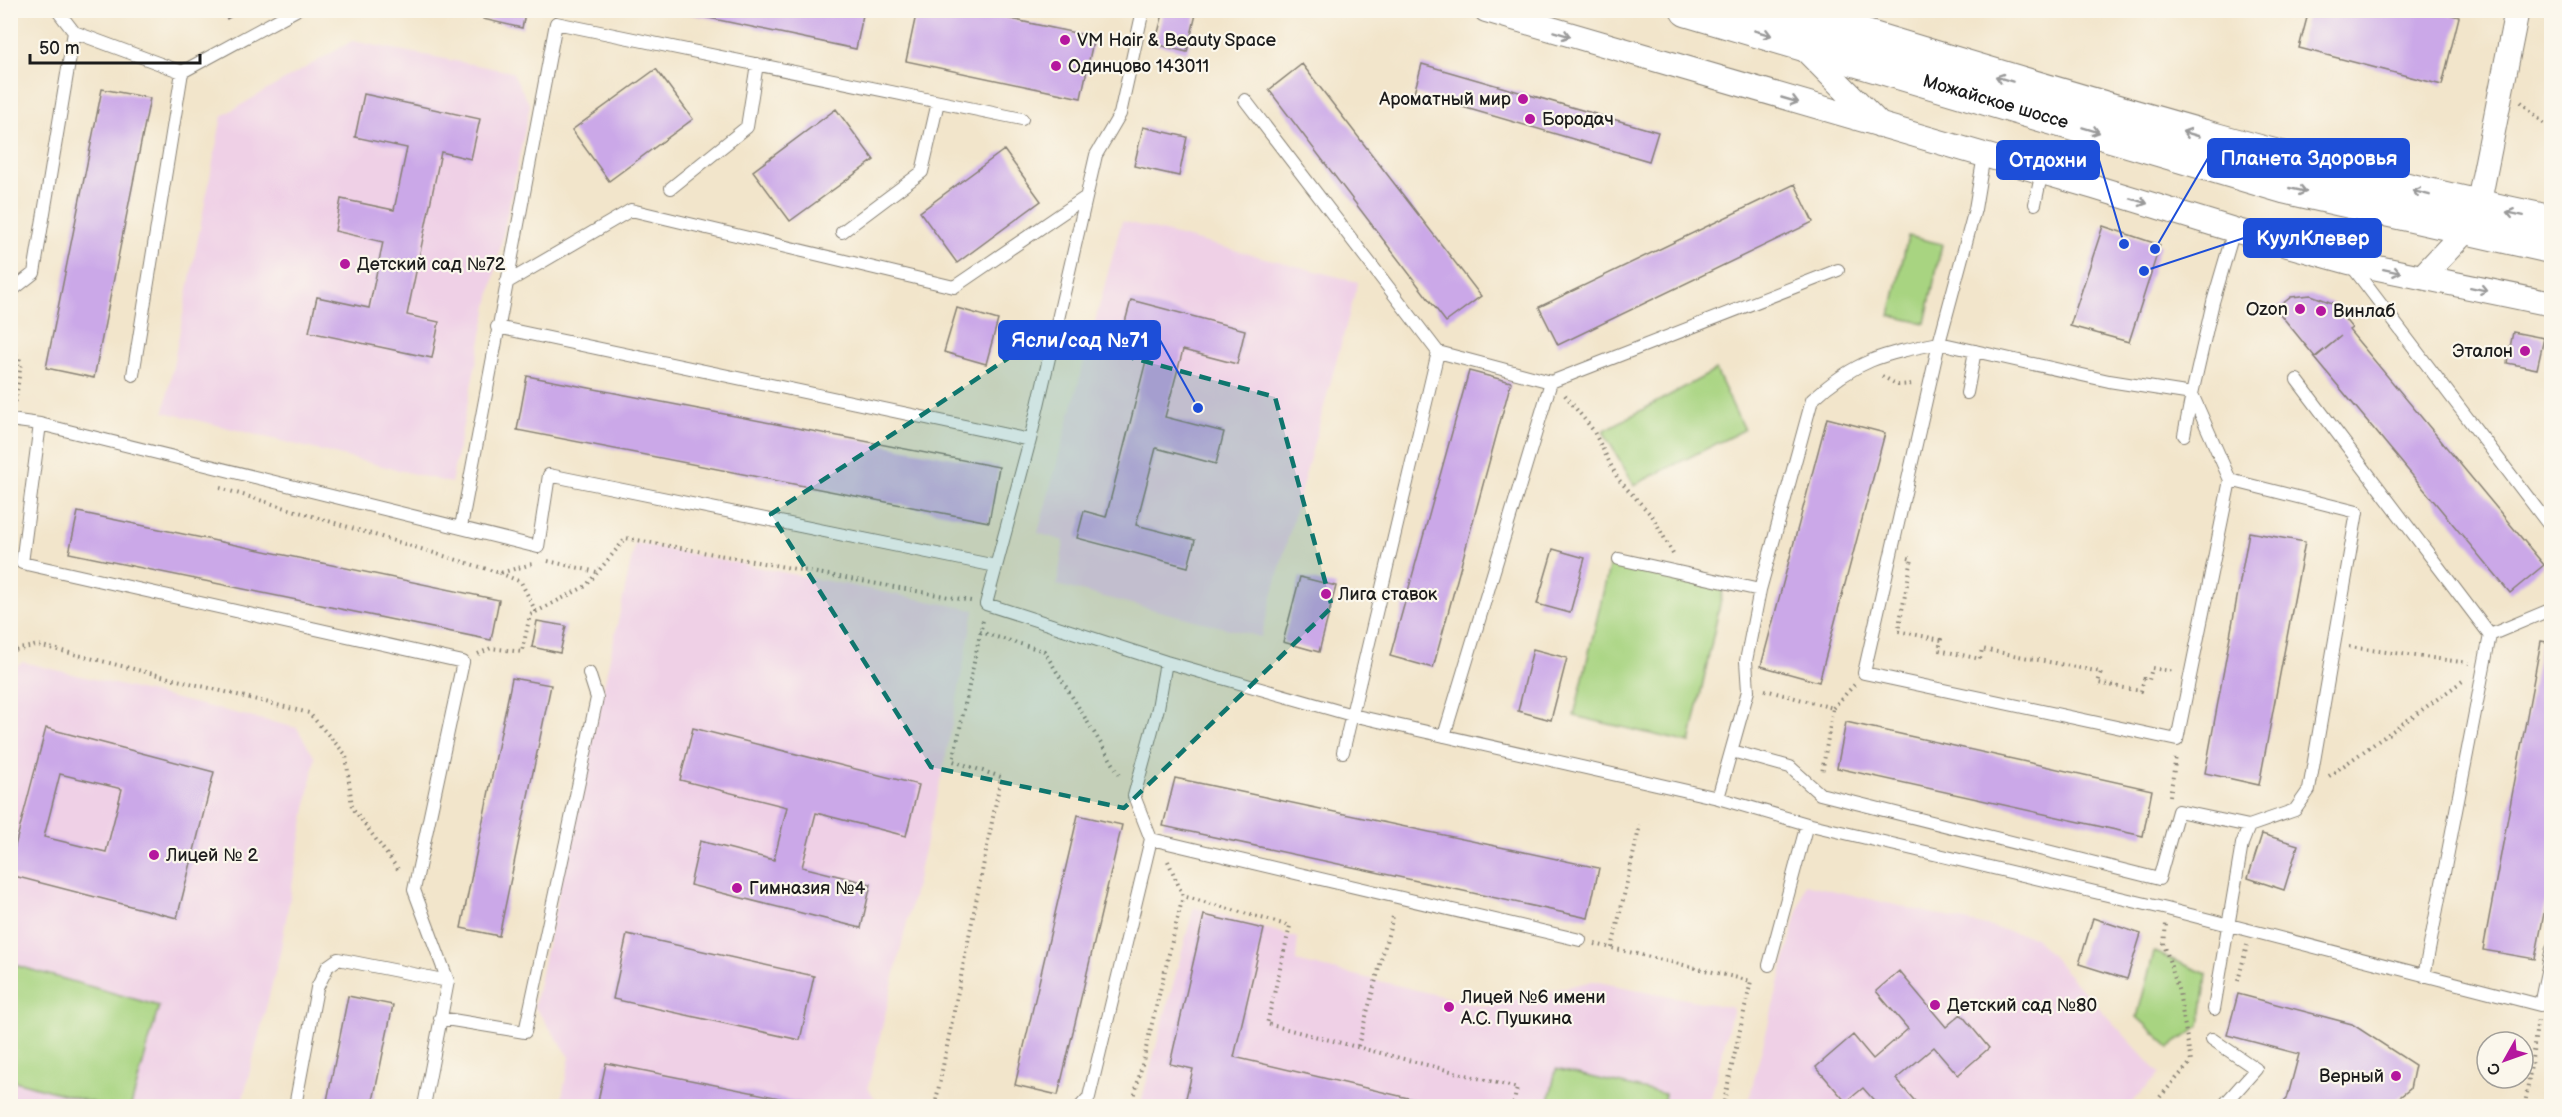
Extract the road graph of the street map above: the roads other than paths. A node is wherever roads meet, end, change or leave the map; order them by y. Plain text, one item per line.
1 (57, 10) edge
2 (296, 10) edge
3 (1143, 10) edge
4 (1486, 10) edge
5 (1687, 10) edge
6 (1778, 10) edge
7 (2517, 10) edge
8 (2539, 10) edge
9 (2552, 12) edge
10 (74, 32) junction
11 (1799, 44) junction
12 (757, 64) junction
13 (182, 72) junction
14 (1245, 100) dead end
15 (938, 102) junction
16 (1022, 119) dead end
17 (1881, 126) junction
18 (1984, 155) junction
19 (2042, 171) junction
20 (672, 188) dead end
21 (1086, 197) junction
22 (2035, 204) dead end
23 (2472, 218) junction
24 (2552, 222) edge
25 (2234, 230) junction
26 (842, 232) dead end
27 (2552, 247) edge
28 (2349, 262) junction
29 (1838, 270) dead end
30 (2422, 277) junction
31 (506, 283) junction
32 (10, 292) edge
33 (2552, 304) edge
34 (497, 327) junction
35 (1939, 343) junction
36 (1976, 351) junction
37 (1438, 352) junction
38 (133, 375) dead end
39 (2297, 380) dead end
40 (1552, 382) junction
41 (1967, 393) dead end
42 (2192, 394) junction
43 (12, 420) edge
44 (40, 424) junction
45 (2184, 435) dead end
46 (1030, 440) junction
47 (2230, 480) junction
48 (461, 527) junction
49 (2552, 529) edge
50 (1619, 559) dead end
51 (996, 566) junction
52 (1760, 590) junction
53 (2552, 609) edge
54 (2490, 635) junction
55 (1166, 662) junction
56 (589, 673) dead end
57 (1352, 715) junction
58 (1444, 736) junction
59 (1732, 751) junction
60 (1343, 752) dead end
61 (1718, 798) junction
62 (1807, 824) junction
63 (2249, 826) junction
64 (1155, 840) junction
65 (2228, 925) junction
66 (1580, 940) road end
67 (2552, 948) edge
68 (1769, 965) dead end
69 (2424, 976) junction
70 (448, 981) junction
71 (2214, 1009) dead end
72 (440, 1018) junction
73 (2212, 1040) dead end
74 (295, 1107) edge
75 (424, 1107) edge
76 (1081, 1107) edge
77 (2223, 1107) edge

1 - 10 lane
2 - 13 lane
3 - 21 lane
4 -> 17 street
5 -> 11 main road, Можайское шоссе
23 -> 6 main road, Можайское шоссе
7 - 23 street
8 - 9 lane
10 - 13 lane
10 - 32 lane
11 - 17 street
11 -> 23 main road, Можайское шоссе
12 - 15 lane
12 - 20 lane
12 - 31 lane
13 - 38 lane
14 - 37 lane
15 - 16 lane
15 - 26 lane
17 - 18 street
18 - 19 street
18 - 35 lane
19 - 22 lane
19 -> 25 street
21 - 31 lane
21 - 46 lane
24 -> 23 main road, Можайское шоссе
23 - 27 main road, Можайское шоссе
23 - 30 street
25 - 28 street
25 - 42 lane
28 -> 30 street
28 - 49 lane
29 - 40 lane
30 -> 33 street
31 - 34 lane
34 - 46 lane
34 - 48 lane
35 - 36 lane
35 - 47 lane
35 - 52 lane
36 - 41 lane
36 - 42 lane
37 - 40 lane
37 - 57 lane
39 - 54 lane
40 - 58 lane
42 - 45 lane
42 - 47 lane
43 - 44 lane
44 - 48 lane
44 - 70 lane
46 - 51 lane
47 - 63 lane
48 - 51 lane
50 - 52 lane
51 - 55 lane
52 - 59 lane
53 - 54 lane
54 - 69 lane
55 - 57 lane
55 - 64 lane
56 - 72 lane
57 - 58 lane
57 - 60 lane
58 - 61 lane
59 - 61 lane
59 - 63 lane
61 - 62 lane
62 - 65 lane
62 - 68 lane
63 - 65 lane
64 - 66 lane
64 - 76 lane
65 - 69 lane
65 - 71 lane
67 - 69 lane
70 - 72 lane
70 - 74 lane
72 - 75 lane
73 - 77 lane

